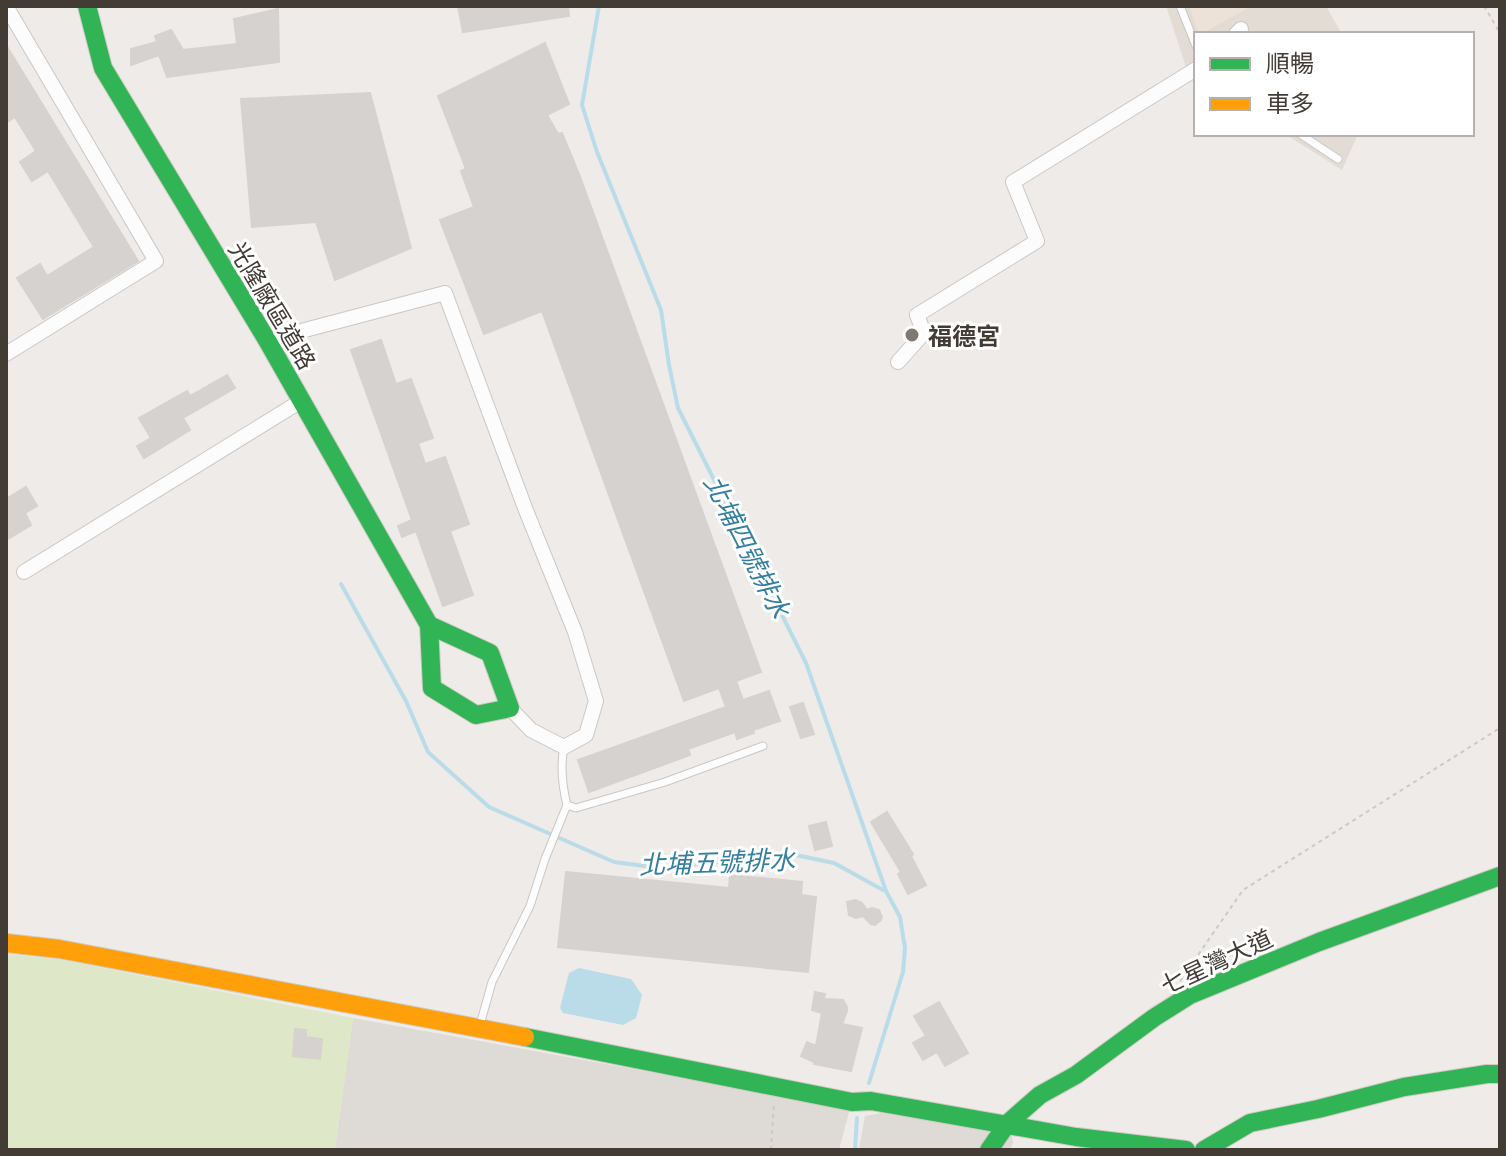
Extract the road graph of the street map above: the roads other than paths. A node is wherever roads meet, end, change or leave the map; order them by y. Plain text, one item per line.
1 (6, 6) edge
2 (87, 6) edge
3 (1180, 6) edge
4 (1194, 41) edge
5 (1194, 70) edge
6 (1303, 136) edge
7 (1338, 159) dead end
8 (267, 340) junction
9 (6, 354) edge
10 (898, 362) dead end
11 (301, 401) junction
12 (24, 572) dead end
13 (429, 625) junction
14 (510, 708) junction
15 (763, 746) dead end
16 (564, 747) junction
17 (567, 805) junction
18 (1500, 876) edge
19 (6, 943) edge
20 (479, 1028) junction
21 (1500, 1074) edge
22 (1007, 1124) junction
23 (989, 1150) edge
24 (1186, 1150) edge
25 (1204, 1150) edge

1 - 9 street
2 - 8 street, 光隆廠區道路
3 - 4 lane
5 - 10 street
6 - 7 lane
8 - 11 street, 光隆廠區道路
8 - 16 street
11 - 12 street
11 - 13 street, 光隆廠區道路
13 - 14 street
13 - 14 street, 光隆廠區道路
14 - 16 street
15 - 17 lane
16 - 17 lane
17 - 20 lane
18 - 22 street, 七星灣大道
19 - 20 street
20 - 22 street
21 - 25 street
22 - 23 street, 七星灣大道
22 - 24 street

